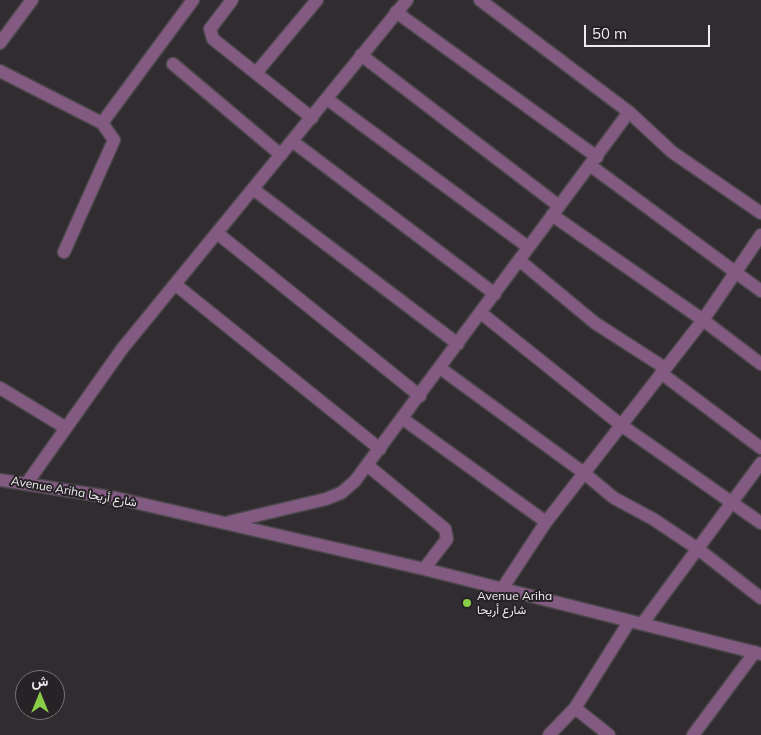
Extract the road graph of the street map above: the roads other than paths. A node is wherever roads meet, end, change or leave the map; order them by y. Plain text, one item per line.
1 (32, 0) edge
2 (193, 0) edge
3 (232, 0) edge
4 (317, 0) edge
5 (480, 0) edge
6 (402, 4) edge
7 (0, 42) edge
8 (361, 55) junction
9 (172, 64) dead end
10 (0, 71) edge
11 (256, 73) junction
12 (327, 99) junction
13 (629, 112) junction
14 (312, 118) junction
15 (102, 124) junction
16 (292, 141) junction
17 (281, 155) junction
18 (594, 161) junction
19 (253, 189) junction
20 (556, 211) junction
21 (761, 213) edge
22 (217, 233) junction
23 (761, 236) edge
24 (528, 248) junction
25 (64, 252) dead end
26 (519, 260) junction
27 (735, 273) junction
28 (176, 285) junction
29 (761, 291) edge
30 (495, 294) junction
31 (481, 313) junction
32 (703, 320) junction
33 (458, 344) junction
34 (761, 364) edge
35 (440, 368) junction
36 (663, 370) junction
37 (0, 388) edge
38 (420, 396) junction
39 (403, 419) junction
40 (621, 425) junction
41 (66, 428) junction
42 (761, 448) edge
43 (380, 449) junction
44 (761, 463) edge
45 (367, 465) junction
46 (584, 473) junction
47 (0, 480) edge
48 (28, 483) junction
49 (732, 502) junction
50 (546, 522) junction
51 (226, 523) junction
52 (761, 523) edge
53 (698, 549) junction
54 (424, 569) junction
55 (502, 589) junction
56 (761, 598) edge
57 (629, 622) junction
58 (642, 624) junction
59 (758, 653) edge
60 (575, 708) junction
61 (549, 735) edge
62 (610, 735) edge
63 (692, 735) edge

1 - 7 street
2 - 15 street
3 - 11 street
4 - 11 street
5 - 13 street
6 - 8 street
6 - 18 street
8 - 12 street
8 - 20 street
9 - 17 street
10 - 15 street
11 - 14 street
12 - 14 street
12 - 24 street
13 - 18 street
13 - 21 street
14 - 16 street
15 - 25 street
16 - 17 street
16 - 30 street
17 - 19 street
18 - 20 street
18 - 27 street
19 - 22 street
19 - 33 street
20 - 24 street
20 - 32 street
22 - 28 street
22 - 38 street
23 - 27 street
24 - 26 street
26 - 30 street
26 - 36 street
27 - 29 street
27 - 32 street
28 - 41 street
28 - 43 street
30 - 31 street
31 - 33 street
31 - 40 street
32 - 34 street
32 - 36 street
33 - 35 street
35 - 38 street
35 - 46 street
36 - 40 street
36 - 42 street
37 - 41 street
38 - 39 street
39 - 43 street
39 - 50 street
40 - 46 street
40 - 49 street
41 - 48 street
43 - 45 street
44 - 49 street
45 - 51 street
45 - 54 street
46 - 50 street
46 - 53 street
47 - 48 street, Avenue Ariha شارع أريحا
48 - 51 street, Avenue Ariha شارع أريحا
49 - 52 street
49 - 53 street
50 - 55 street
51 - 54 street, Avenue Ariha شارع أريحا
53 - 56 street
53 - 58 street
54 - 55 street, Avenue Ariha شارع أريحا
55 - 57 street, Avenue Ariha شارع أريحا
57 - 58 street, Avenue Ariha شارع أريحا
57 - 60 street
58 - 59 street, Avenue Ariha شارع أريحا
59 - 63 street
60 - 61 street
60 - 62 street

